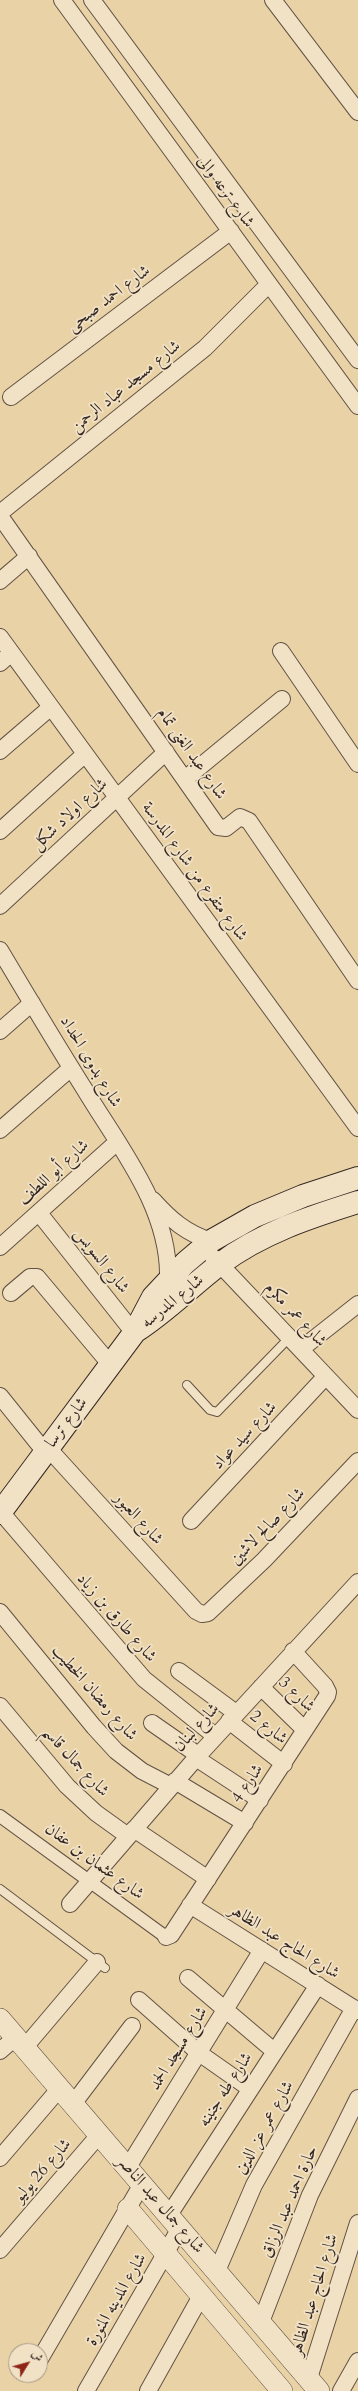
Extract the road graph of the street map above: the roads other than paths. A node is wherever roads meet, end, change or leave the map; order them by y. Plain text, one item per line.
1 (62, 0) edge
2 (92, 0) edge
3 (273, 0) edge
4 (134, 56) junction
5 (114, 71) junction
6 (358, 112) edge
7 (231, 231) junction
8 (269, 284) junction
9 (304, 287) junction
10 (282, 302) junction
11 (358, 360) edge
12 (11, 397) dead end
13 (358, 406) edge
14 (0, 514) edge
15 (29, 556) junction
16 (0, 581) edge
17 (0, 637) edge
18 (281, 652) dead end
19 (6, 658) edge
20 (282, 699) dead end
21 (51, 707) junction
22 (0, 751) edge
23 (166, 752) junction
24 (85, 754) junction
25 (358, 764) edge
26 (185, 780) junction
27 (117, 798) junction
28 (0, 831) edge
29 (0, 906) edge
30 (0, 950) edge
31 (358, 981) edge
32 (32, 1003) junction
33 (0, 1031) edge
34 (71, 1068) junction
35 (358, 1128) edge
36 (0, 1130) edge
37 (116, 1143) junction
38 (358, 1178) edge
39 (147, 1193) junction
40 (358, 1202) edge
41 (39, 1213) junction
42 (2, 1240) edge
43 (207, 1244) junction
44 (220, 1264) junction
45 (168, 1280) junction
46 (11, 1293) dead end
47 (358, 1304) edge
48 (134, 1333) junction
49 (290, 1337) junction
50 (301, 1349) junction
51 (110, 1364) junction
52 (326, 1376) junction
53 (187, 1385) dead end
54 (0, 1396) edge
55 (354, 1400) edge
56 (46, 1450) junction
57 (358, 1461) edge
58 (0, 1513) edge
59 (191, 1521) dead end
60 (358, 1582) edge
61 (0, 1612) edge
62 (202, 1614) joint
63 (293, 1651) junction
64 (179, 1671) dead end
65 (261, 1687) junction
66 (0, 1706) edge
67 (233, 1717) junction
68 (152, 1723) dead end
69 (305, 1730) junction
70 (215, 1736) junction
71 (197, 1756) junction
72 (284, 1764) junction
73 (173, 1784) junction
74 (260, 1800) junction
75 (0, 1816) edge
76 (245, 1823) junction
77 (131, 1833) junction
78 (208, 1879) junction
79 (89, 1882) junction
80 (0, 1889) edge
81 (70, 1904) dead end
82 (190, 1905) junction
83 (166, 1937) joint
84 (262, 1950) junction
85 (101, 1965) joint
86 (188, 1978) dead end
87 (318, 1985) junction
88 (139, 2000) dead end
89 (225, 2010) junction
90 (356, 2010) edge
91 (0, 2019) edge
92 (132, 2026) dead end
93 (20, 2042) junction
94 (0, 2051) edge
95 (274, 2051) junction
96 (198, 2053) junction
97 (60, 2088) junction
98 (249, 2088) junction
99 (358, 2098) edge
100 (73, 2104) junction
101 (100, 2135) junction
102 (0, 2158) edge
103 (128, 2167) junction
104 (142, 2184) junction
105 (128, 2209) junction
106 (174, 2222) junction
107 (358, 2223) edge
108 (0, 2250) edge
109 (165, 2253) junction
110 (217, 2271) junction
111 (201, 2296) junction
112 (261, 2322) junction
113 (48, 2344) edge
114 (358, 2361) edge
115 (314, 2385) edge
116 (86, 2391) edge
117 (148, 2391) edge
118 (282, 2391) edge
119 (341, 2391) edge

1 - 5 street, شارع ترعه والى
2 - 4 street, شارع ترعه والى
3 - 6 street
4 - 5 street
4 - 9 street, شارع ترعه والى
5 - 7 street, شارع ترعه والى
7 - 8 street, شارع ترعه والى
7 - 12 street, شارع احمد صبحى
8 - 10 street, شارع ترعه والى
8 - 14 street, شارع مسجد عباد الرحمن
9 - 10 street
9 - 11 street, شارع ترعه والى
10 - 13 street, شارع ترعه والى
14 - 15 street, شارع عبد الغنى تمام
15 - 16 street
15 - 23 street, شارع عبد الغنى تمام
17 - 19 street, شارع متفرع من شارع المدرسة
18 - 25 street
19 - 21 street, شارع متفرع من شارع المدرسة
20 - 26 street
21 - 22 street
21 - 24 street, شارع متفرع من شارع المدرسة
23 - 26 street, شارع عبد الغنى تمام
23 - 27 street, شارع اولاد شكل
24 - 27 street, شارع متفرع من شارع المدرسة
24 - 28 street
26 - 31 street, شارع عبد الغنى تمام
27 - 29 street, شارع اولاد شكل
27 - 35 street, شارع متفرع من شارع المدرسة
30 - 32 street, شارع بدوى الحداد
32 - 33 street
32 - 34 street, شارع بدوى الحداد
34 - 36 street
34 - 37 street, شارع بدوى الحداد
37 - 39 street, شارع بدوى الحداد
37 - 41 street, شارع أبو اللطف
38 - 43 main road, شارع المدرسه
39 - 43 street, شارع بدوى الحداد
39 - 45 street, شارع بدوى الحداد
40 - 44 main road, شارع المدرسه
41 - 42 street, شارع أبو اللطف
41 - 48 street, شارع السويس
43 - 44 street, شارع عمر مكرم
43 - 45 main road, شارع المدرسه
44 - 48 main road, شارع المدرسه
44 - 49 street, شارع عمر مكرم
45 - 48 main road, شارع المدرسه
46 - 51 street
47 - 50 street
48 - 51 main road, شارع ترسا
49 - 50 street, شارع عمر مكرم
49 - 53 lane
50 - 52 street, شارع عمر مكرم
51 - 56 main road, شارع ترسا
52 - 55 street, شارع عمر مكرم
52 - 59 street, شارع سيد عواد
54 - 56 street, شارع العبور
56 - 58 main road, شارع ترسا
56 - 62 street, شارع العبور
57 - 62 street, شارع صالح لاشين
58 - 70 street, شارع طارق بن زياد
60 - 63 street, شارع لبنان
61 - 73 street, شارع رمضان الخطيب
63 - 65 street, شارع لبنان
63 - 69 street, شارع 4
64 - 67 street, شارع 2
65 - 67 street, شارع لبنان
65 - 69 street, شارع 3
66 - 77 street, شارع جمال قاسم
67 - 70 street, شارع لبنان
67 - 72 street, شارع 2
68 - 71 street
69 - 72 street, شارع 4
70 - 71 street, شارع لبنان
71 - 73 street, شارع لبنان
71 - 74 street
72 - 74 street, شارع 4
73 - 76 street, شارع رمضان الخطيب
73 - 77 street, شارع لبنان
74 - 76 street, شارع 4
75 - 79 street, شارع عثمان بن عفان
76 - 78 street, شارع 4
77 - 78 street, شارع جمال قاسم
77 - 79 street, شارع لبنان
78 - 82 street, شارع 4
79 - 81 street, شارع لبنان
79 - 83 street, شارع عثمان بن عفان
80 - 85 lane
82 - 83 street, شارع 4
82 - 84 street, شارع الحاج عبد الظاهر
84 - 87 street, شارع الحاج عبد الظاهر
84 - 89 street, شارع مسجد الحمد
85 - 93 street
86 - 89 street
87 - 90 street, شارع الحاج عبد الظاهر
87 - 95 street, شارع طه جنينه
88 - 96 street
89 - 95 street
89 - 96 street, شارع مسجد الحمد
90 - 110 street, شارع عمر عز الدين
91 - 93 street, شارع جمال عبد الناصر
92 - 100 street
93 - 94 street
93 - 97 street, شارع جمال عبد الناصر
95 - 98 street, شارع طه جنينه
96 - 98 street
96 - 103 street, شارع مسجد الحمد
97 - 100 street, شارع جمال عبد الناصر
97 - 102 street
98 - 106 street, شارع طه جنينه
99 - 112 street, حارة احمد عبد الرزاق
100 - 101 street, شارع جمال عبد الناصر
101 - 103 street, شارع جمال عبد الناصر
101 - 108 street, شارع 26 يوليو
103 - 104 street, شارع جمال عبد الناصر
104 - 105 street
104 - 106 street, شارع جمال عبد الناصر
105 - 109 street, شارع جمال عبد الناصر
105 - 113 street
106 - 109 street, شارع المدينه المنورة
106 - 110 street, شارع جمال عبد الناصر
107 - 115 street, شارع الحاج عبد الظاهر
109 - 111 street, شارع جمال عبد الناصر
109 - 116 street, شارع المدينه المنورة
110 - 112 street, شارع جمال عبد الناصر
111 - 117 street
111 - 118 street, شارع جمال عبد الناصر
112 - 115 street, شارع جمال عبد الناصر
114 - 119 street

